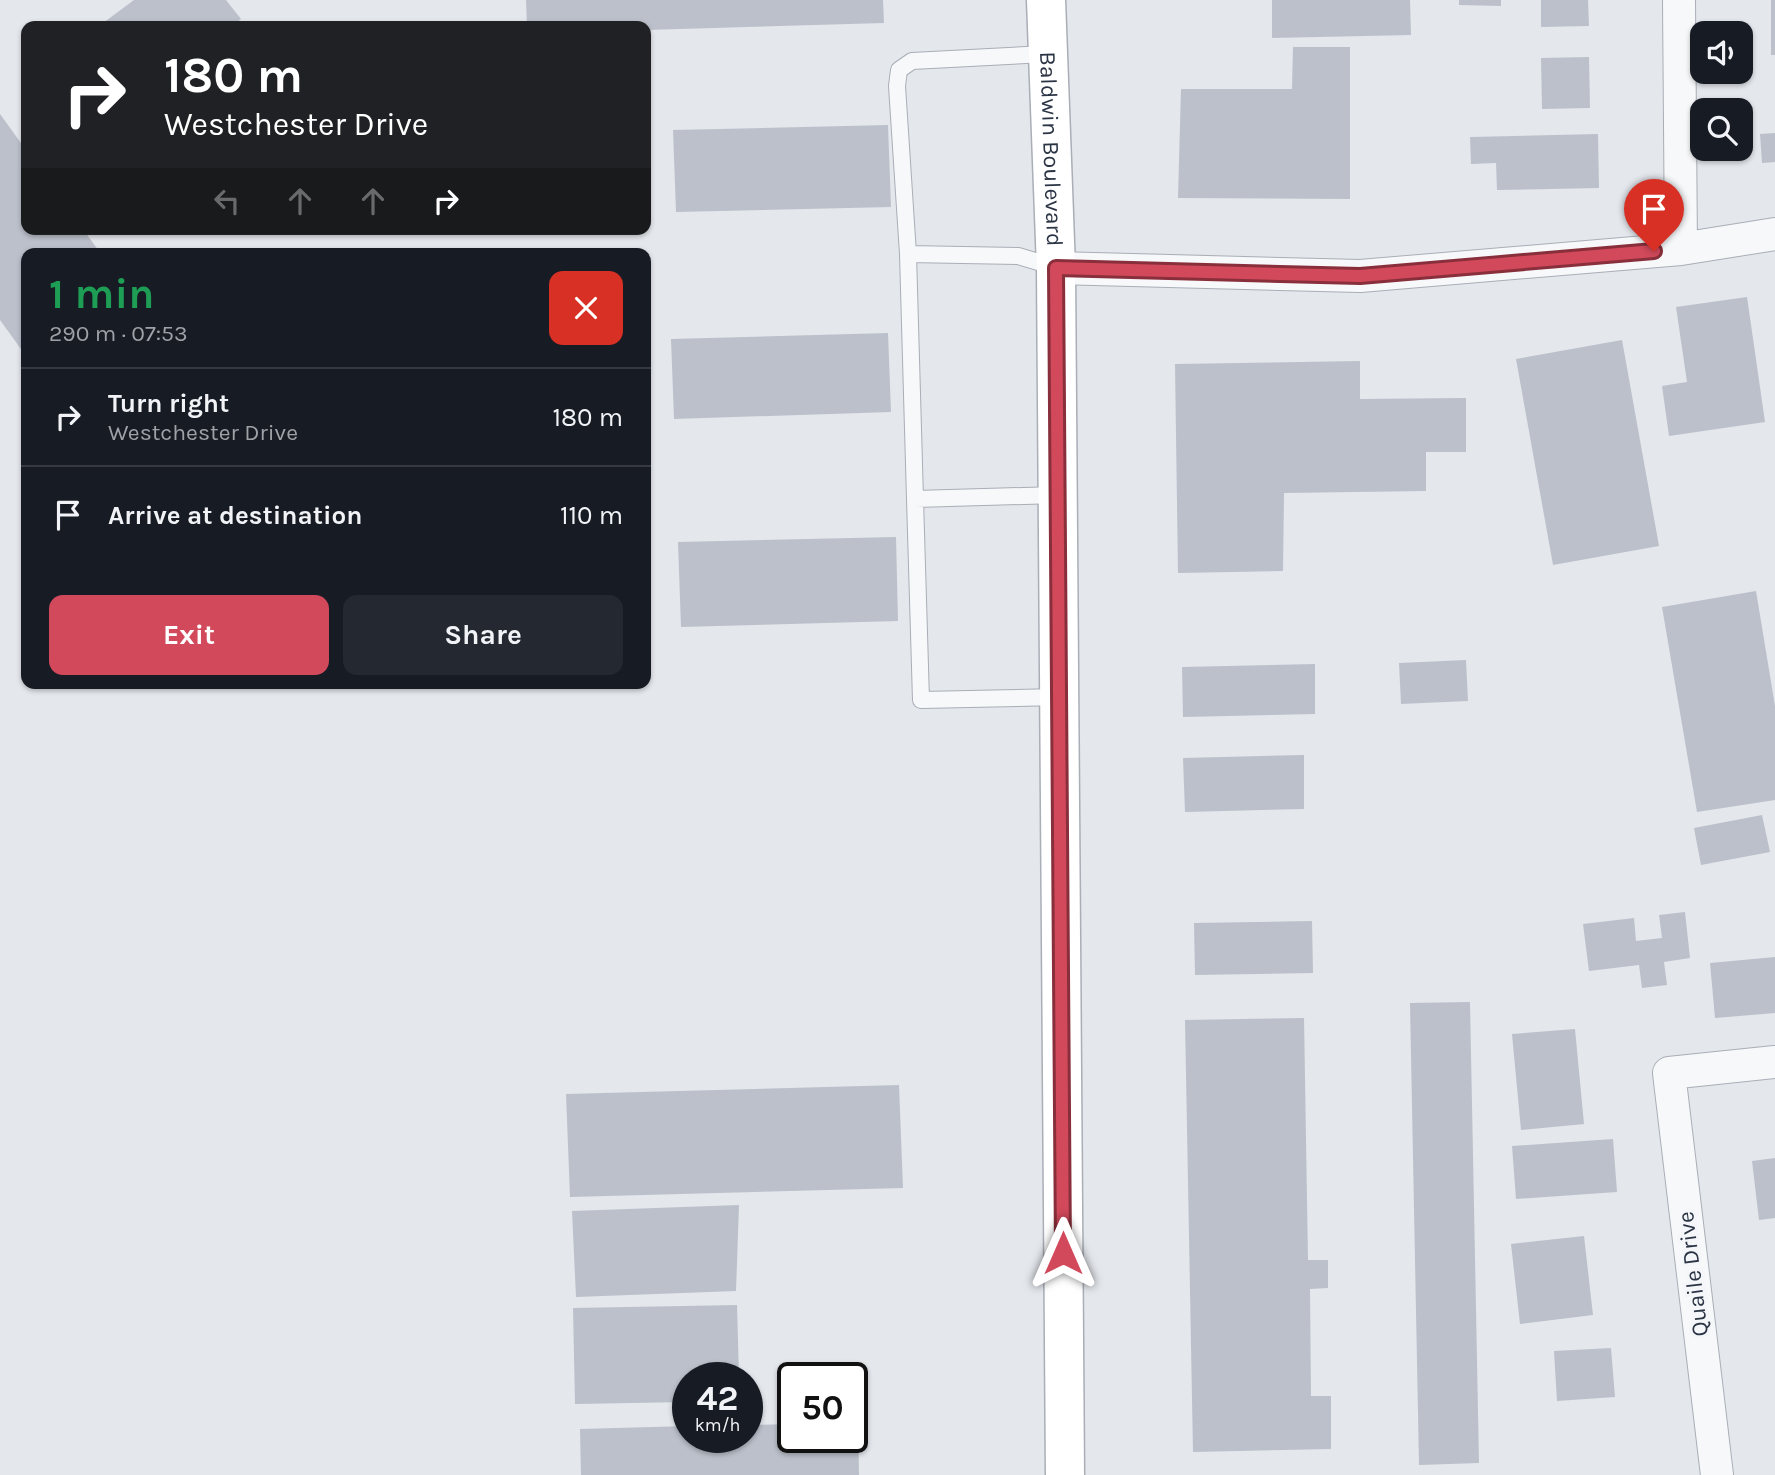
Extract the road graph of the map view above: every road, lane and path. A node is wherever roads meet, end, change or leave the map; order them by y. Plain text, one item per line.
1 (1046, 0) edge
2 (1679, 0) edge
3 (1047, 54) junction
4 (1775, 234) edge
5 (1681, 249) junction
6 (908, 254) junction
7 (1056, 268) junction
8 (1057, 495) junction
9 (915, 499) junction
10 (1059, 697) junction
11 (1775, 1062) edge
12 (1065, 1475) edge
13 (1717, 1475) edge

1 - 3 main road, Baldwin Boulevard
2 - 5 street
3 - 6 lane
3 - 7 main road, Baldwin Boulevard
4 - 5 street
5 - 7 street
6 - 7 lane
6 - 9 lane
7 - 8 main road, Baldwin Boulevard
8 - 9 lane
8 - 10 main road, Baldwin Boulevard
9 - 10 lane
10 - 12 main road, Baldwin Boulevard
11 - 13 street, Quaile Drive

